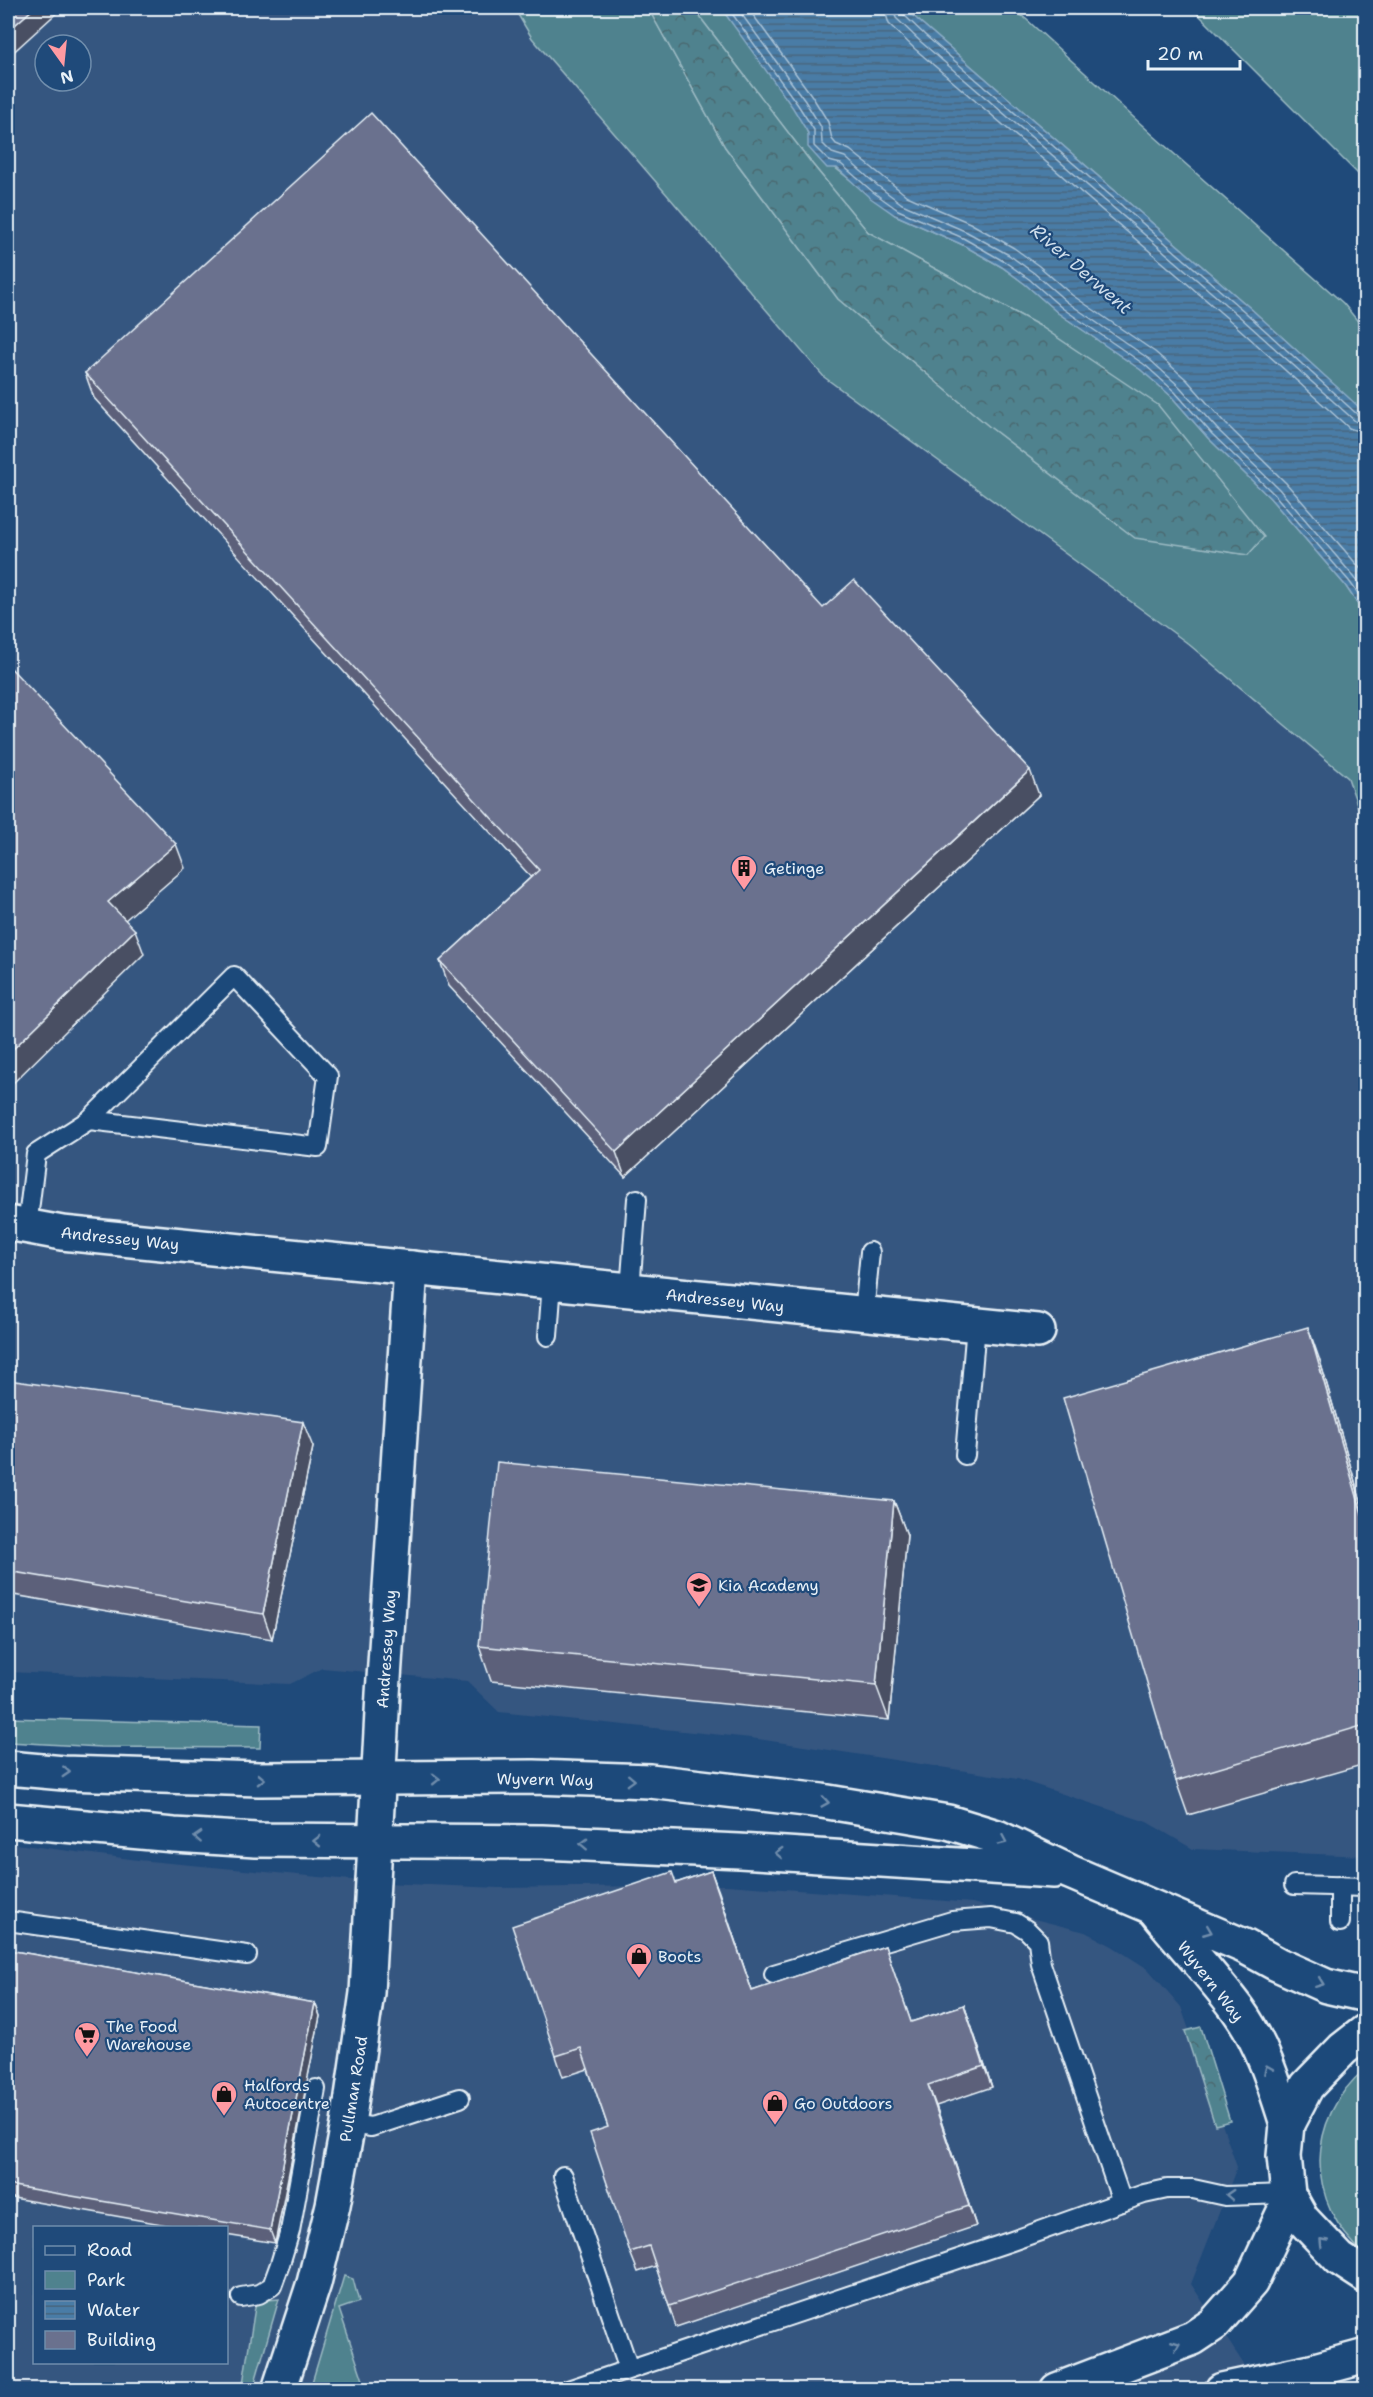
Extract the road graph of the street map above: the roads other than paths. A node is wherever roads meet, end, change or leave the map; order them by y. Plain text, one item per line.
1 (89, 1120) junction
2 (637, 1199) dead end
3 (17, 1225) edge
4 (870, 1252) dead end
5 (411, 1268) junction
6 (552, 1282) junction
7 (630, 1290) junction
8 (864, 1314) junction
9 (976, 1325) junction
10 (1038, 1331) dead end
11 (548, 1336) dead end
12 (965, 1455) dead end
13 (8, 1768) edge
14 (378, 1780) junction
15 (8, 1820) edge
16 (376, 1841) junction
17 (1070, 1872) junction
18 (1294, 1885) dead end
19 (1340, 1886) junction
20 (1365, 1887) edge
21 (1154, 1909) junction
22 (8, 1921) edge
23 (1340, 1922) dead end
24 (247, 1955) dead end
25 (774, 1974) dead end
26 (1365, 1995) edge
27 (1365, 2031) edge
28 (316, 2089) dead end
29 (459, 2098) dead end
30 (348, 2124) junction
31 (1287, 2124) junction
32 (563, 2176) dead end
33 (1289, 2197) junction
34 (1122, 2202) junction
35 (1365, 2276) edge
36 (242, 2297) dead end
37 (1365, 2356) edge
38 (629, 2369) junction
39 (279, 2390) edge
40 (568, 2390) edge
41 (1058, 2390) edge
42 (1222, 2390) edge

1 - 1 lane
1 - 3 lane
2 - 7 lane
3 - 5 main road, Andressey Way
4 - 8 lane
5 - 6 main road, Andressey Way
5 - 14 main road, Andressey Way
6 - 7 main road, Andressey Way
6 - 11 lane
7 - 8 main road, Andressey Way
8 - 9 main road, Andressey Way
9 - 10 main road, Andressey Way
9 - 12 lane
13 -> 14 main road, Wyvern Way
14 - 16 main road, Pullman Road
14 -> 17 main road, Wyvern Way
16 -> 15 main road, Wyvern Way
17 -> 16 main road, Wyvern Way
16 - 30 main road, Pullman Road
17 - 21 main road, Wyvern Way
18 - 19 lane
19 - 20 lane
19 - 23 lane
21 -> 26 main road, Wyvern Way
31 -> 21 main road, Wyvern Way
22 - 24 lane
25 - 34 lane
27 - 31 main road
28 - 36 lane
29 - 30 lane
30 - 39 main road, Pullman Road
31 - 33 main road
32 - 38 lane
33 -> 34 lane
35 -> 33 main road
41 -> 33 main road
34 - 38 lane
37 - 42 main road
38 - 40 lane

